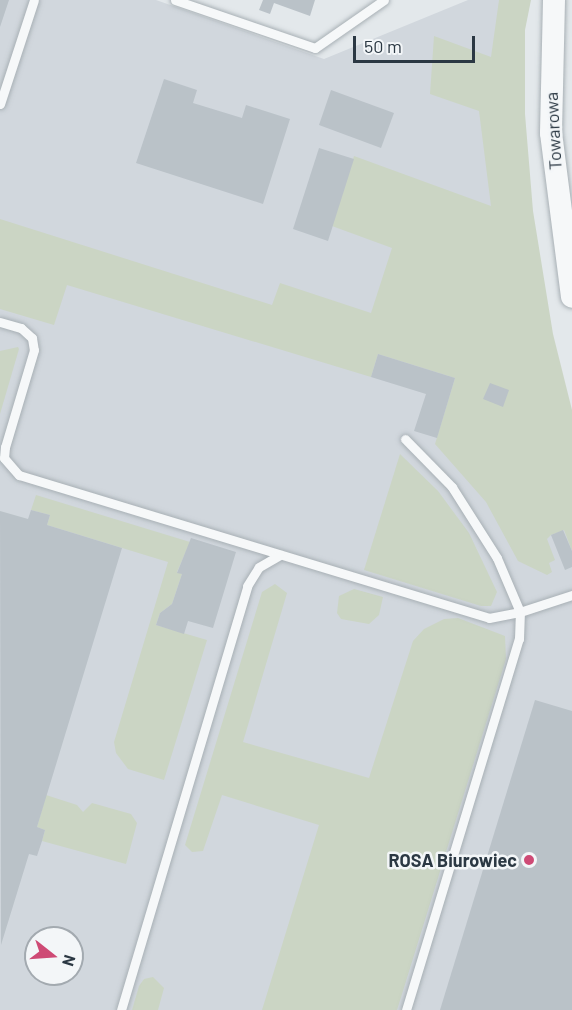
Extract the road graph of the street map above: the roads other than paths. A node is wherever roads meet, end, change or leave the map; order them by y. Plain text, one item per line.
1 (34, 0) edge
2 (175, 0) edge
3 (384, 0) edge
4 (554, 0) edge
5 (0, 104) edge
6 (572, 297) edge
7 (0, 322) edge
8 (405, 439) dead end
9 (280, 555) junction
10 (572, 595) edge
11 (520, 612) junction
12 (121, 1010) edge
13 (406, 1010) edge

1 - 5 lane
2 - 3 lane
4 - 6 street, Towarowa
7 - 9 lane
8 - 11 lane
9 - 11 lane
9 - 12 lane
10 - 11 lane
11 - 13 lane

